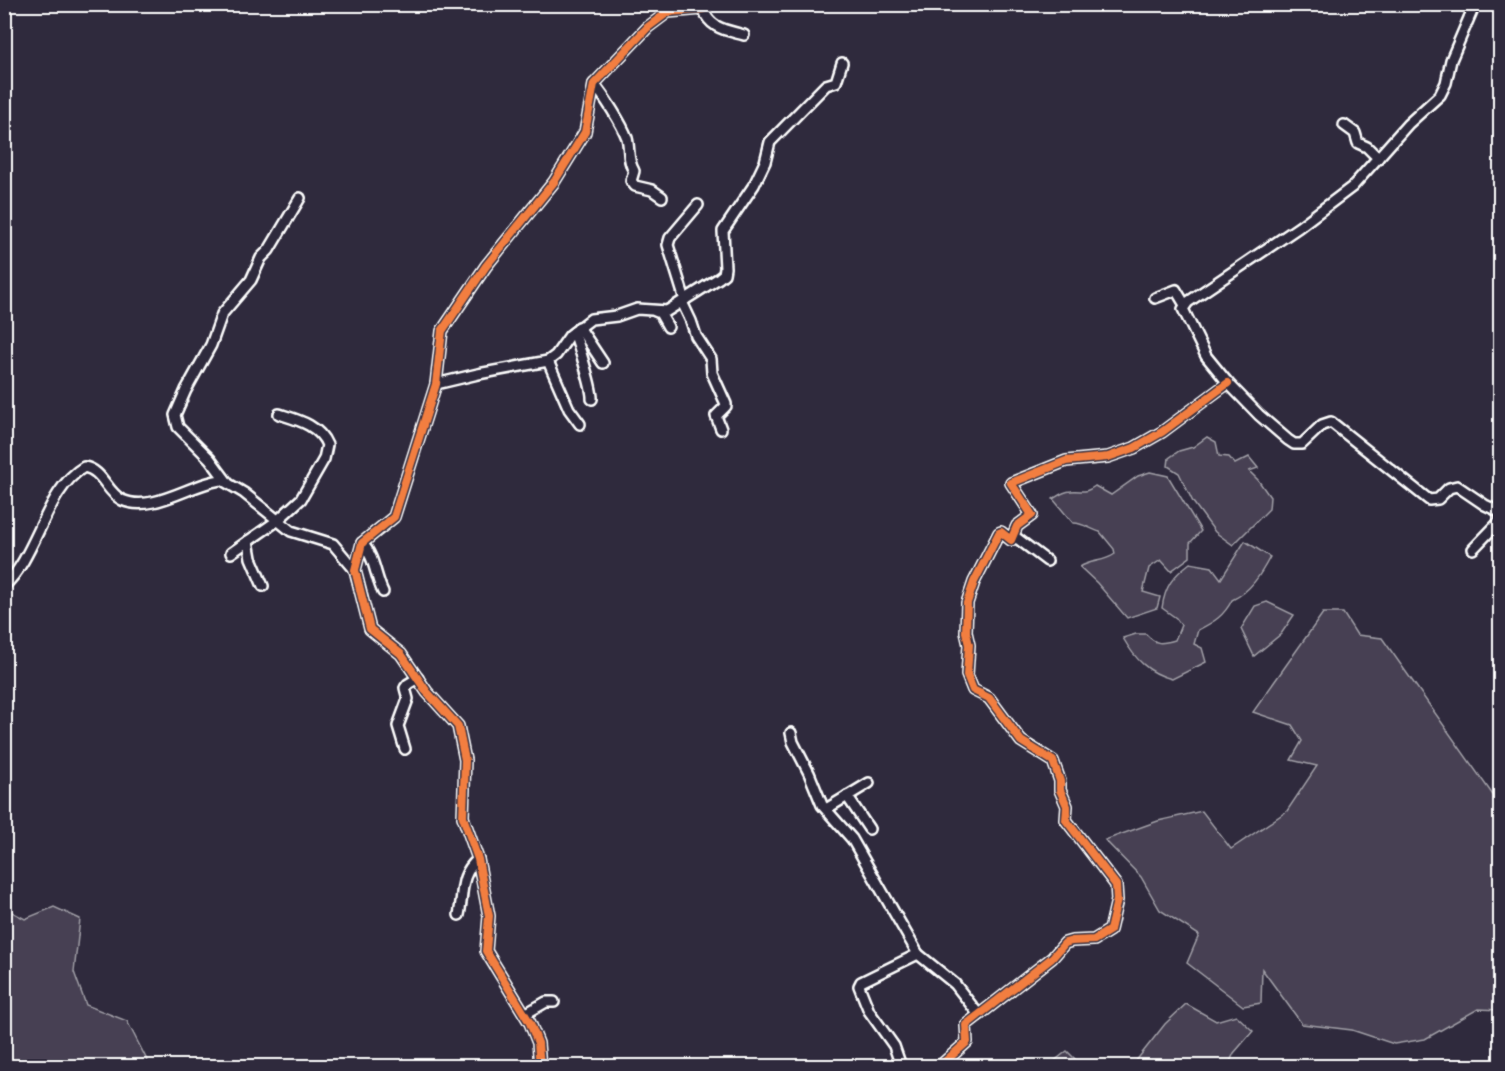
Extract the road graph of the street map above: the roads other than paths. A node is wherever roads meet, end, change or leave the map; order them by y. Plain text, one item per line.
1 (1475, 4) edge
2 (706, 7) edge
3 (744, 35) dead end
4 (842, 63) dead end
5 (594, 84) junction
6 (1344, 125) dead end
7 (1378, 158) junction
8 (662, 197) dead end
9 (300, 198) dead end
10 (698, 205) dead end
11 (1155, 298) dead end
12 (683, 301) junction
13 (1185, 305) junction
14 (655, 311) junction
15 (668, 327) dead end
16 (577, 329) junction
17 (548, 361) junction
18 (603, 363) dead end
19 (1228, 383) junction
20 (436, 384) junction
21 (592, 399) dead end
22 (279, 414) dead end
23 (580, 424) dead end
24 (722, 429) dead end
25 (227, 482) junction
26 (1500, 512) edge
27 (277, 521) junction
28 (1500, 521) edge
29 (1014, 536) junction
30 (248, 541) junction
31 (362, 543) junction
32 (1473, 549) dead end
33 (231, 553) dead end
34 (1047, 561) dead end
35 (356, 570) junction
36 (4, 586) edge
37 (263, 586) dead end
38 (383, 592) dead end
39 (418, 678) junction
40 (791, 733) dead end
41 (405, 749) dead end
42 (869, 783) dead end
43 (847, 796) junction
44 (826, 809) junction
45 (869, 829) dead end
46 (478, 859) junction
47 (459, 915) dead end
48 (918, 954) junction
49 (554, 1002) dead end
50 (525, 1014) junction
51 (980, 1015) junction
52 (540, 1066) edge
53 (901, 1066) edge
54 (940, 1066) edge

1 - 7 street
2 - 3 street
2 - 5 street
4 - 12 street
5 - 8 street
5 - 20 street
6 - 7 street
7 - 13 street
9 - 25 street
10 - 12 street
11 - 13 street
12 - 14 street
12 - 24 street
13 - 19 street
14 - 15 street
14 - 16 street
16 - 17 street
16 - 18 street
16 - 21 street
17 - 20 street
17 - 23 street
19 - 26 street
19 - 29 street
20 - 31 street
22 - 27 street
25 - 27 street
25 - 36 street
27 - 30 street
27 - 35 street
28 - 32 street
29 - 34 street
29 - 51 street
30 - 33 street
30 - 37 street
31 - 35 street
31 - 38 street
35 - 39 street
39 - 41 street
39 - 46 street
40 - 44 street
42 - 43 street
43 - 44 street
43 - 45 street
44 - 48 street
46 - 47 street
46 - 50 street
48 - 51 street
48 - 53 street
49 - 50 street
50 - 52 street
51 - 54 street

